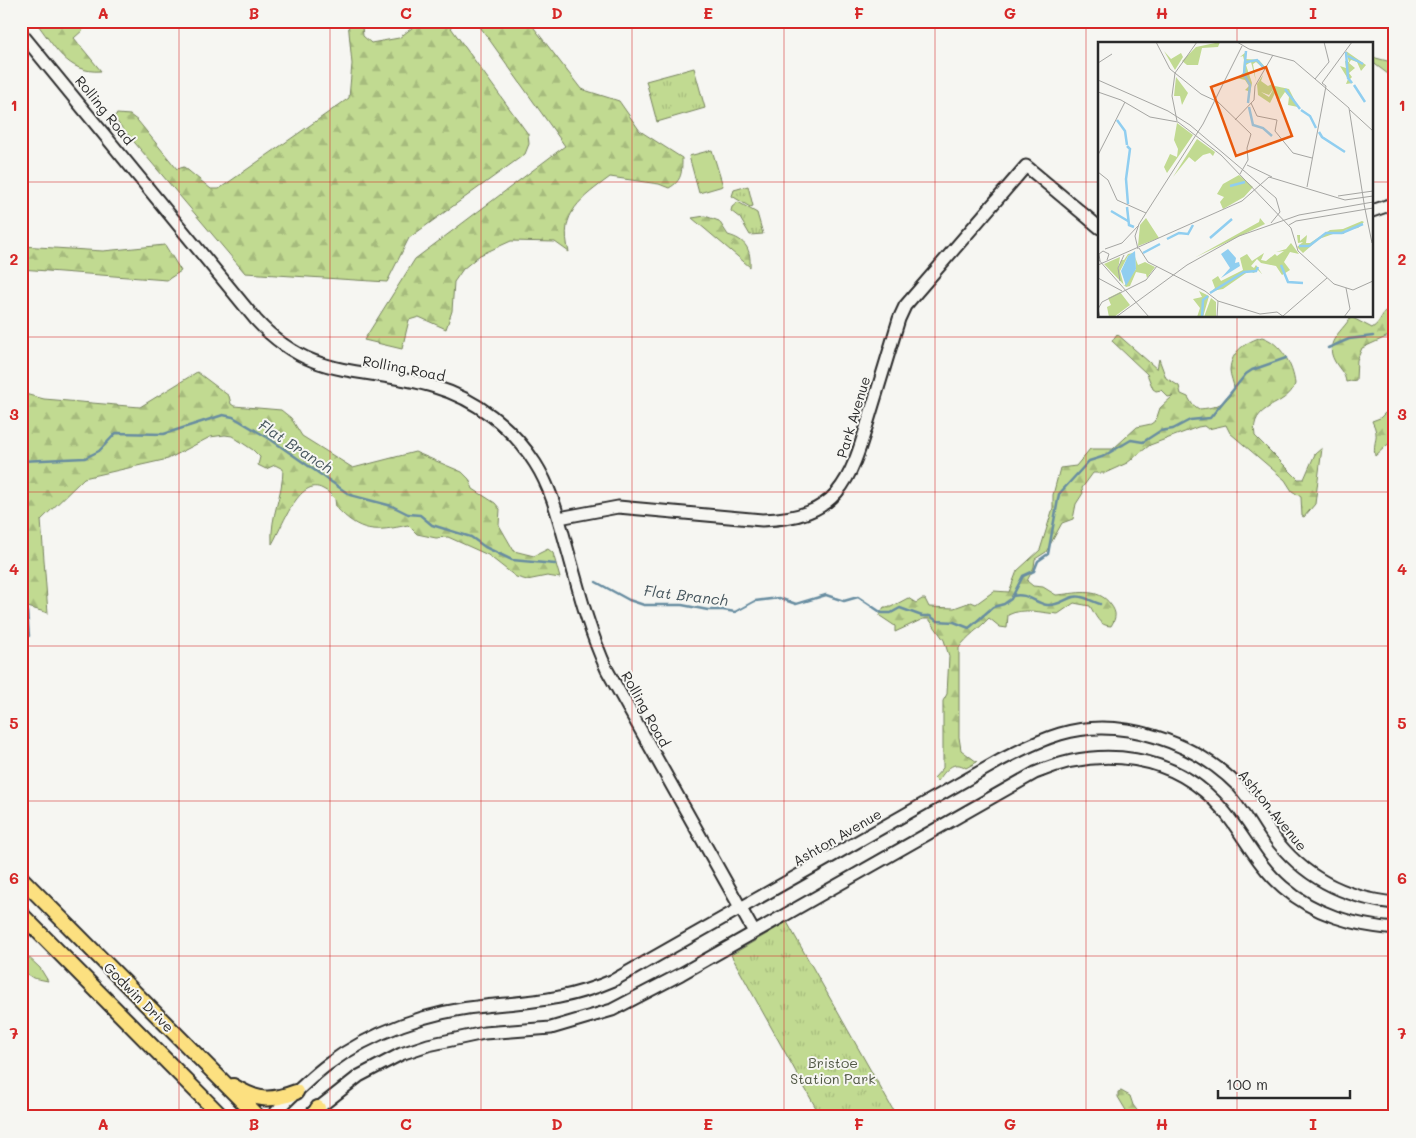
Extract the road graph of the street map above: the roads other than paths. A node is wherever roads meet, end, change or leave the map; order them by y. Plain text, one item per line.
1 (21, 33) edge
2 (1395, 203) edge
3 (1374, 209) edge
4 (1098, 226) edge
5 (559, 518) junction
6 (21, 878) edge
7 (1395, 903) edge
8 (741, 909) junction
9 (21, 914) edge
10 (1395, 929) edge
11 (754, 932) junction
12 (218, 1076) junction
13 (296, 1092) junction
14 (199, 1094) junction
15 (313, 1114) edge
16 (212, 1117) edge
17 (222, 1117) edge
18 (258, 1117) edge
19 (271, 1117) edge

1 - 5 street, Rolling Road
2 - 3 street
4 - 5 street, Park Avenue
5 - 8 street, Rolling Road
6 - 12 main road, Godwin Drive
7 - 8 street, Ashton Avenue
8 - 11 street, Rolling Road
8 - 13 street, Ashton Avenue
9 - 14 main road, Godwin Drive
10 - 11 street
11 - 15 street
12 - 13 main road
12 - 18 main road, Godwin Drive
13 - 19 street, Ashton Avenue
14 - 16 main road
14 - 17 main road, Godwin Drive

